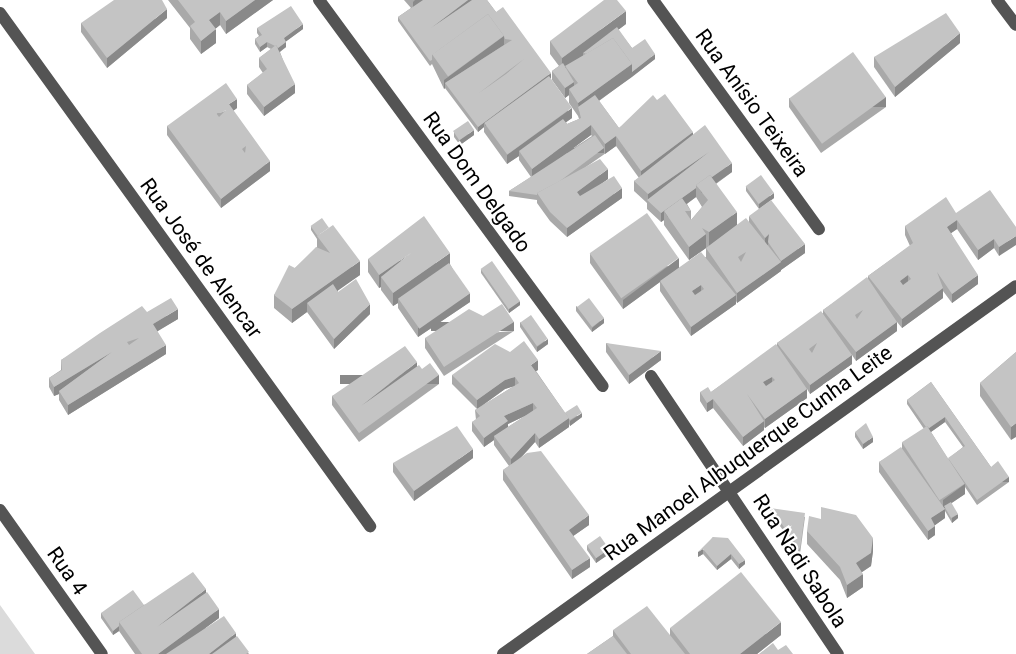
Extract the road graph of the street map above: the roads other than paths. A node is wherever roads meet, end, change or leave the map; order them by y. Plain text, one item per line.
1 (319, 0) edge
2 (653, 0) edge
3 (997, 0) edge
4 (0, 13) edge
5 (1016, 25) edge
6 (819, 230) dead end
7 (1016, 286) edge
8 (651, 376) dead end
9 (603, 386) dead end
10 (730, 490) junction
11 (0, 510) edge
12 (370, 526) dead end
13 (102, 654) edge
14 (503, 654) edge
15 (838, 654) edge

1 - 9 street, Rua Dom Delgado
2 - 6 street, Rua Anísio Teixeira
3 - 5 street
4 - 12 street, Rua José de Alencar
7 - 10 street, Rua Manoel Albuquerque Cunha Leite
8 - 10 street
10 - 14 street, Rua Manoel Albuquerque Cunha Leite
10 - 15 street, Rua Nadi Sabola
11 - 13 street, Rua 4

